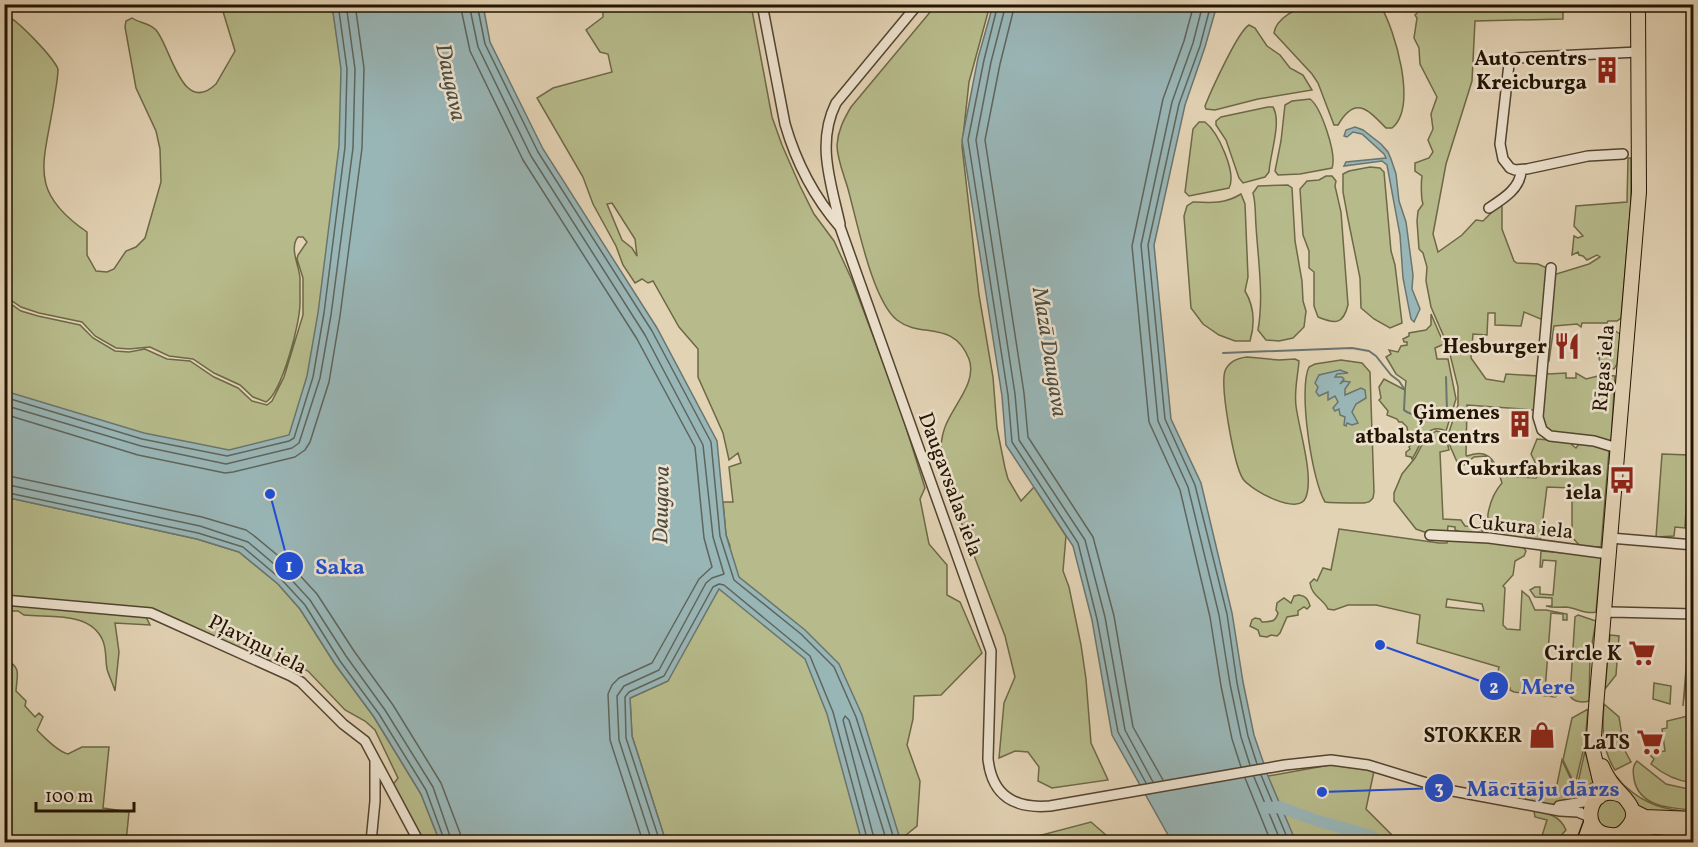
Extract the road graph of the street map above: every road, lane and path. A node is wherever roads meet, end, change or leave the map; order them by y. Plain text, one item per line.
1 (762, 4) edge
2 (918, 4) edge
3 (1638, 4) edge
4 (1638, 52) junction
5 (1623, 154) dead end
6 (1521, 170) junction
7 (1489, 208) dead end
8 (840, 227) junction
9 (1551, 268) dead end
10 (1617, 448) junction
11 (1430, 535) dead end
12 (1610, 538) junction
13 (1694, 545) edge
14 (1609, 554) junction
15 (4, 600) edge
16 (1604, 614) junction
17 (1694, 614) edge
18 (1594, 735) junction
19 (375, 761) junction
20 (1623, 796) junction
21 (1597, 799) junction
22 (1541, 807) junction
23 (1633, 811) junction
24 (1591, 819) junction
25 (1694, 819) edge
26 (1694, 830) edge
27 (1624, 831) junction
28 (1604, 839) edge
29 (371, 843) edge
30 (419, 843) edge
31 (1583, 843) edge

1 - 8 street, Daugavsalas iela
2 - 8 street, Daugavsalas iela
3 - 4 highway, Rīgas iela
4 - 6 street
4 - 10 highway, Rīgas iela
5 - 6 street
6 - 7 street
8 - 22 street, Daugavsalas iela
9 - 10 street
10 - 12 highway, Rīgas iela
11 - 14 street, Cukura iela
12 - 13 street
12 - 14 highway, Rīgas iela
14 - 16 highway, Rīgas iela
15 - 19 street, Pļaviņu iela
16 - 17 street
16 - 18 highway, Rīgas iela
18 - 20 highway, Rīgas iela
18 - 21 highway, Rīgas iela
19 - 29 street
19 - 30 street, Pļaviņu iela
20 - 21 highway
20 - 23 highway
21 - 22 street
21 - 24 highway
22 - 24 street
23 - 25 highway
23 - 27 highway
24 - 28 highway
24 - 31 main road
26 - 27 highway
27 - 28 highway

